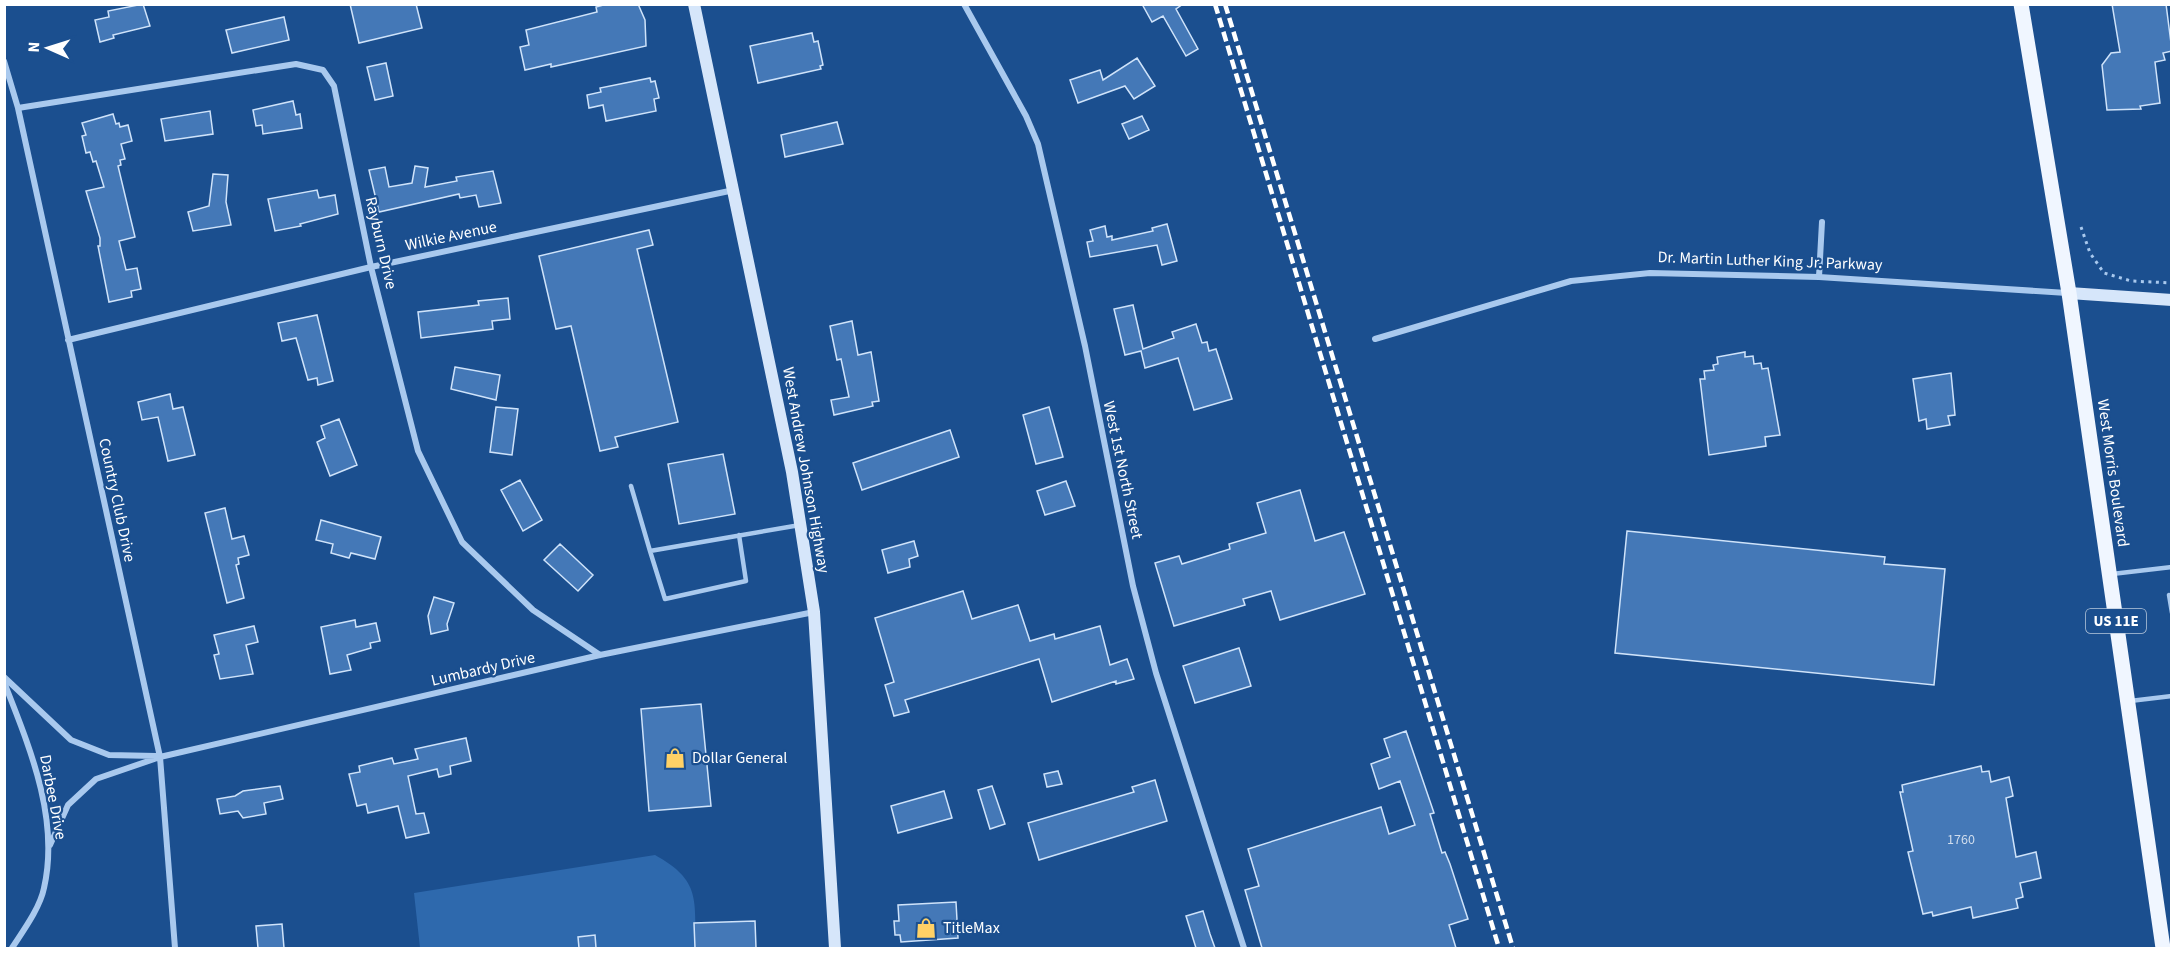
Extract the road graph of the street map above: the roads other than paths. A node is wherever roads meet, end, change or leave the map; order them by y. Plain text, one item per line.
1 (694, 4) edge
2 (964, 4) edge
3 (2020, 4) edge
4 (4, 61) edge
5 (18, 108) junction
6 (735, 190) junction
7 (1822, 222) dead end
8 (371, 267) junction
9 (1820, 277) junction
10 (2069, 293) junction
11 (2172, 300) edge
12 (1375, 339) dead end
13 (68, 340) junction
14 (631, 486) dead end
15 (800, 525) junction
16 (739, 535) junction
17 (650, 551) junction
18 (2172, 567) edge
19 (2110, 574) junction
20 (2169, 595) dead end
21 (814, 612) junction
22 (2172, 614) edge
23 (600, 655) junction
24 (4, 677) edge
25 (4, 682) edge
26 (2172, 696) edge
27 (2128, 702) junction
28 (160, 756) junction
29 (50, 845) junction
30 (12, 948) edge
31 (175, 948) edge
32 (835, 948) edge
33 (1244, 948) edge
34 (2163, 948) edge

1 - 6 main road, West Andrew Johnson Highway
2 - 33 street, West 1st North Street
3 - 10 main road, West Morris Boulevard / US 11E
4 - 5 street, Country Club Drive
5 - 8 street, Rayburn Drive
5 - 13 street, Country Club Drive
6 - 8 street, Wilkie Avenue
6 - 15 main road, West Andrew Johnson Highway
7 - 9 street
8 - 13 street, Wilkie Avenue
8 - 23 street, Rayburn Drive
9 - 10 street, Dr. Martin Luther King Jr. Parkway
9 - 12 street, Dr. Martin Luther King Jr. Parkway
10 - 11 main road, Dr. Martin Luther King Jr. Parkway
10 - 19 main road, West Morris Boulevard / US 11E
13 - 28 street, Country Club Drive
14 - 17 lane
15 - 16 lane
15 - 21 main road, West Andrew Johnson Highway
16 - 17 lane
16 - 17 lane
18 - 19 lane
19 - 27 main road, West Morris Boulevard / US 11E
20 - 22 lane
21 - 23 street, Lumbardy Drive
21 - 32 main road, West Andrew Johnson Highway
23 - 28 street, Lumbardy Drive
24 - 28 street
25 - 29 street, Darbee Drive
26 - 27 lane
27 - 34 main road, West Morris Boulevard / US 11E
28 - 29 street
28 - 31 street, Country Club Drive
29 - 30 street, Darbee Drive

